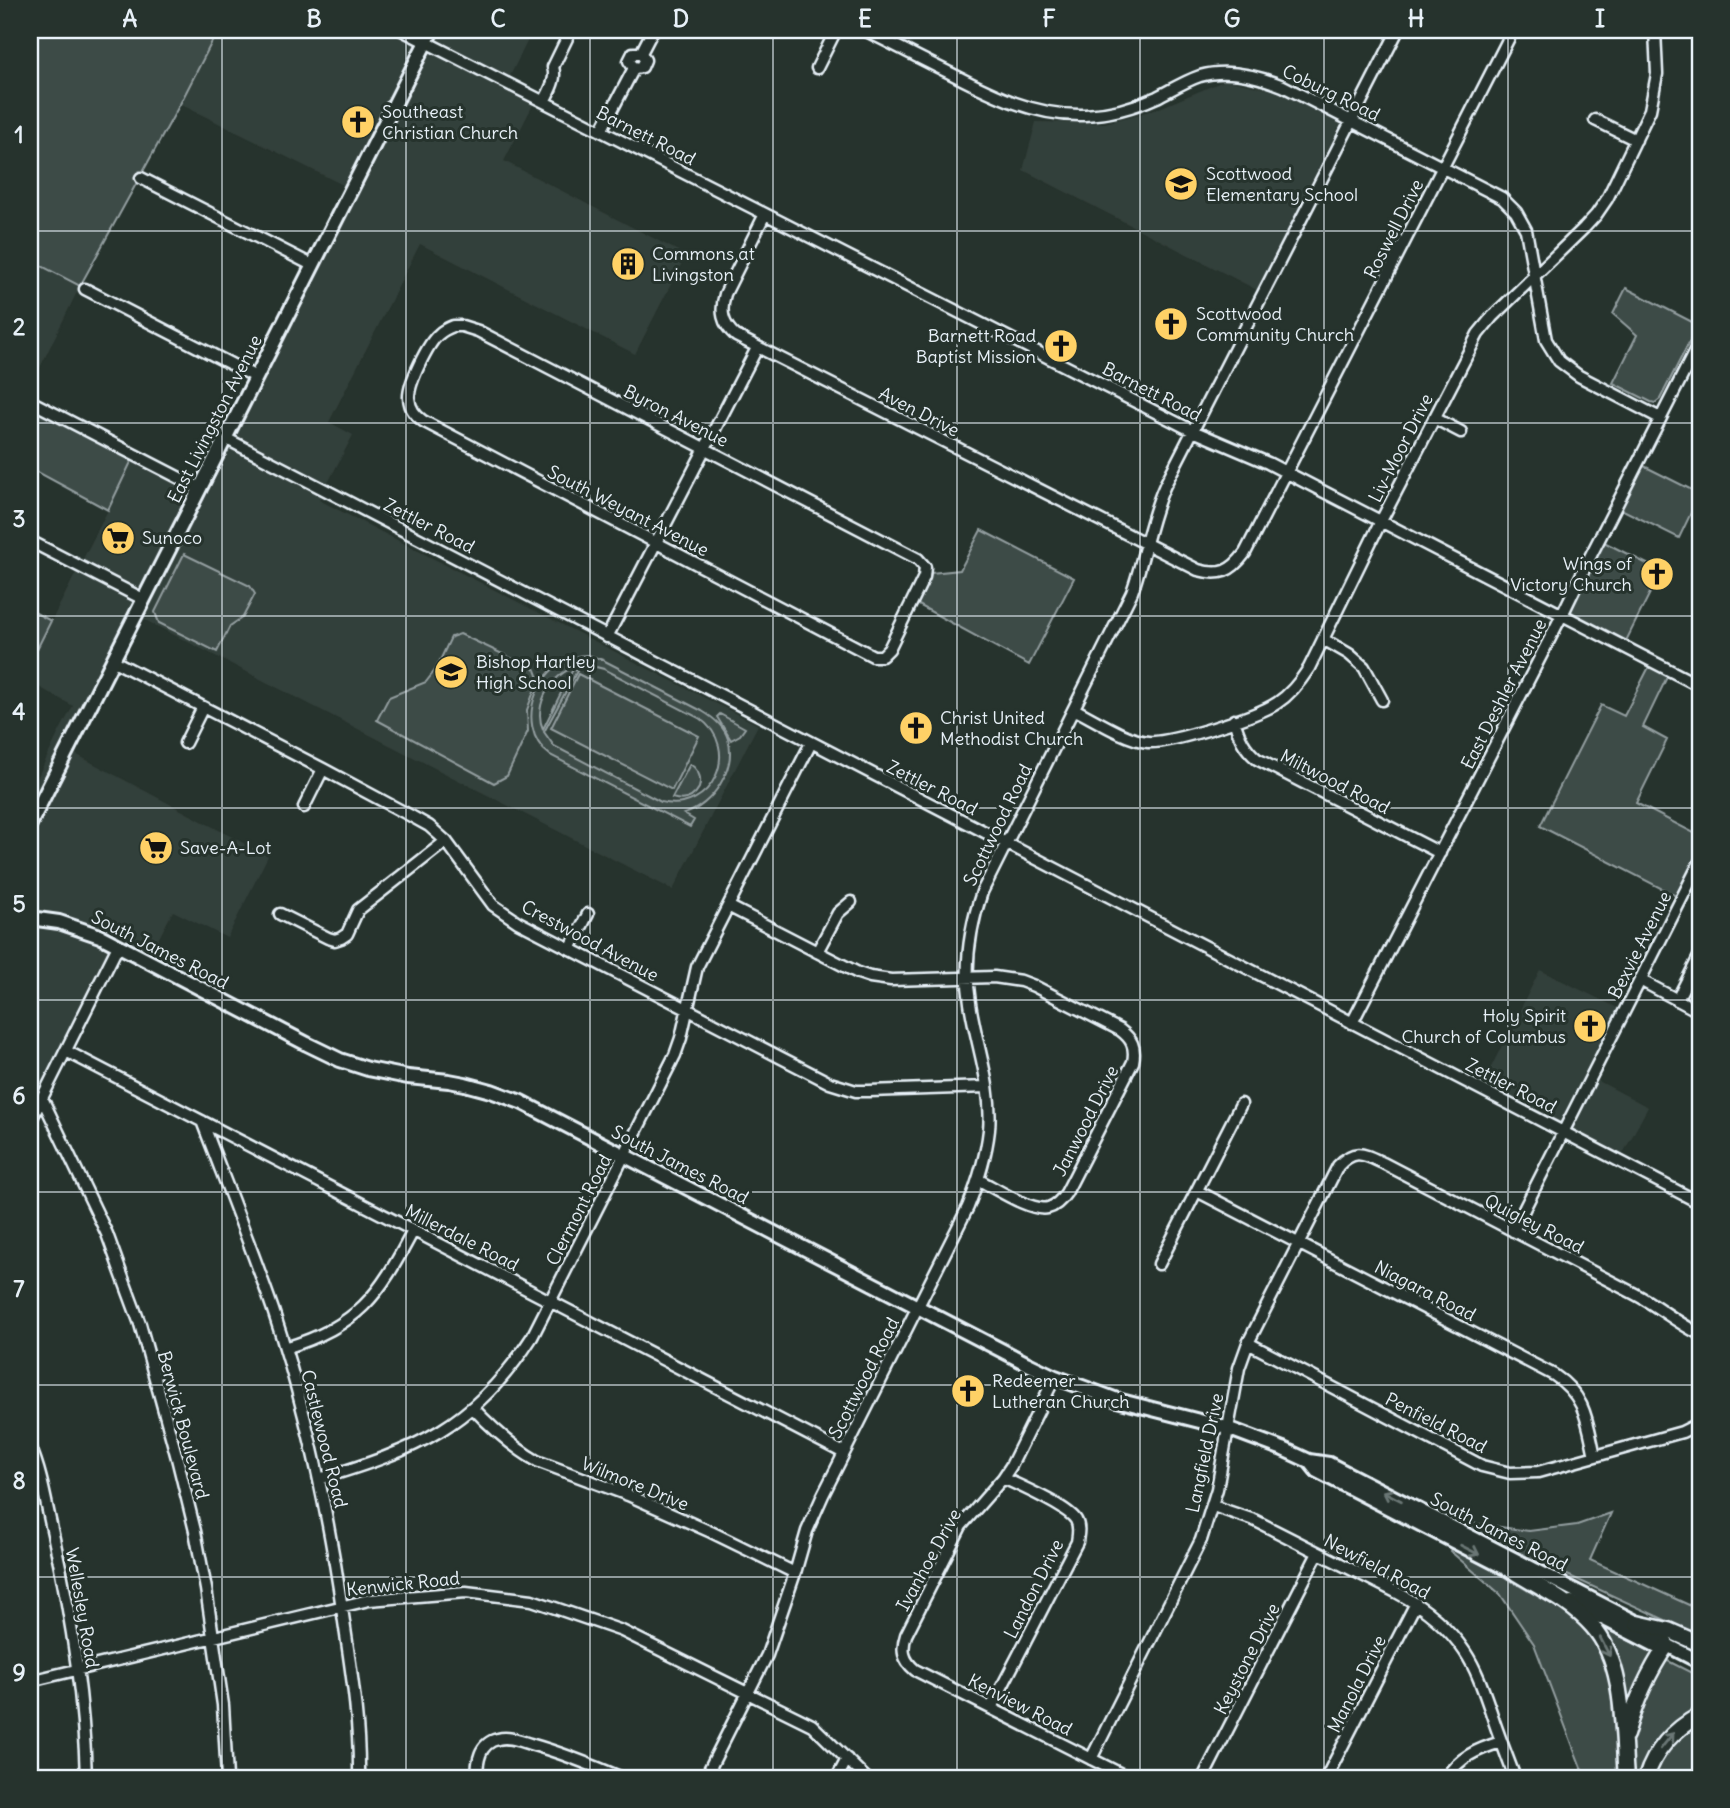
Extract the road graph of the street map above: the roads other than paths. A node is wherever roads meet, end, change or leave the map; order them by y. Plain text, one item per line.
1 (402, 30) edge
2 (432, 30) edge
3 (571, 30) edge
4 (653, 30) edge
5 (836, 30) edge
6 (864, 30) edge
7 (1398, 30) edge
8 (1513, 30) edge
9 (1655, 30) edge
10 (425, 42) junction
11 (817, 68) dead end
12 (544, 102) junction
13 (1595, 120) dead end
14 (1352, 121) junction
15 (601, 131) junction
16 (1636, 140) junction
17 (1443, 167) junction
18 (141, 178) dead end
19 (765, 214) junction
20 (312, 265) junction
21 (1534, 276) junction
22 (85, 289) dead end
23 (1700, 341) edge
24 (757, 348) junction
25 (421, 363) joint
26 (256, 377) junction
27 (30, 401) edge
28 (1434, 418) junction
29 (1660, 418) junction
30 (1194, 431) junction
31 (1461, 432) dead end
32 (225, 438) junction
33 (705, 449) junction
34 (1286, 472) junction
35 (200, 488) junction
36 (1381, 521) junction
37 (30, 541) edge
38 (656, 544) junction
39 (1146, 544) junction
40 (1210, 573) joint
41 (143, 599) junction
42 (1562, 615) junction
43 (607, 637) junction
44 (1323, 639) junction
45 (879, 657) joint
46 (112, 660) junction
47 (1700, 686) edge
48 (1382, 700) dead end
49 (203, 707) junction
50 (1074, 709) junction
51 (1234, 720) junction
52 (185, 743) dead end
53 (811, 743) junction
54 (323, 769) junction
55 (304, 807) dead end
56 (30, 824) edge
57 (446, 841) junction
58 (1006, 844) junction
59 (1440, 853) junction
60 (1700, 862) edge
61 (851, 902) dead end
62 (728, 906) junction
63 (280, 914) dead end
64 (588, 914) dead end
65 (30, 918) edge
66 (118, 946) junction
67 (570, 949) junction
68 (817, 952) junction
69 (1700, 955) edge
70 (968, 978) junction
71 (1640, 980) junction
72 (1678, 1000) junction
73 (688, 1010) junction
74 (1700, 1012) edge
75 (1352, 1023) junction
76 (66, 1051) junction
77 (987, 1087) junction
78 (42, 1097) junction
79 (1241, 1104) dead end
80 (201, 1121) junction
81 (30, 1122) edge
82 (1563, 1132) junction
83 (1349, 1155) joint
84 (624, 1156) junction
85 (979, 1180) junction
86 (1197, 1191) junction
87 (1700, 1203) edge
88 (413, 1231) junction
89 (1513, 1231) junction
90 (1298, 1244) junction
91 (1159, 1264) dead end
92 (550, 1302) junction
93 (918, 1307) junction
94 (1700, 1334) edge
95 (1248, 1343) junction
96 (285, 1348) junction
97 (1055, 1377) junction
98 (473, 1408) junction
99 (1700, 1423) edge
100 (1227, 1428) junction
101 (30, 1446) edge
102 (844, 1453) junction
103 (1595, 1456) junction
104 (1309, 1461) junction
105 (1003, 1478) junction
106 (319, 1479) junction
107 (1213, 1506) junction
108 (1318, 1553) junction
109 (795, 1573) junction
110 (1516, 1573) junction
111 (1416, 1603) junction
112 (342, 1606) junction
113 (1637, 1623) junction
114 (214, 1638) junction
115 (1700, 1644) edge
116 (1667, 1645) junction
117 (903, 1654) joint
118 (1700, 1662) edge
119 (78, 1670) junction
120 (30, 1681) edge
121 (748, 1693) junction
122 (991, 1708) junction
123 (1700, 1715) edge
124 (1501, 1742) junction
125 (1624, 1745) junction
126 (847, 1759) junction
127 (1091, 1759) junction
128 (86, 1778) edge
129 (227, 1778) edge
130 (359, 1778) edge
131 (477, 1778) edge
132 (622, 1778) edge
133 (705, 1778) edge
134 (837, 1778) edge
135 (866, 1778) edge
136 (1129, 1778) edge
137 (1203, 1778) edge
138 (1326, 1778) edge
139 (1446, 1778) edge
140 (1515, 1778) edge
141 (1626, 1778) edge
142 (1646, 1778) edge

1 - 10 street, Barnett Road
2 - 10 main road, East Livingston Avenue
3 - 12 street
4 - 15 street
5 - 11 street
6 - 14 street, Coburg Road
7 - 14 street, Scottwood Road
8 - 17 street, Roswell Drive
9 - 16 street, Liv-Moor Drive
10 - 12 street, Barnett Road
10 - 20 main road, East Livingston Avenue
12 - 15 street, Barnett Road
13 - 16 street
14 - 17 street, Coburg Road
14 - 30 street, Scottwood Road
15 - 19 street, Barnett Road
16 - 21 street, Liv-Moor Drive
17 - 21 street, Coburg Road
17 - 34 street, Roswell Drive
18 - 20 street
19 - 24 street, Aven Drive
19 - 30 street, Barnett Road
20 - 26 main road, East Livingston Avenue
21 - 28 street, Liv-Moor Drive
21 - 29 street, Coburg Road
22 - 26 street
23 - 29 street, East Deshler Avenue
24 - 33 street
24 - 39 street, Aven Drive
25 - 33 street, Byron Avenue
25 - 38 street, South Weyant Avenue
26 - 32 main road, East Livingston Avenue
27 - 35 street
28 - 31 street
28 - 36 street, Liv-Moor Drive
29 - 42 street, East Deshler Avenue
30 - 34 street, Barnett Road
30 - 39 street, Scottwood Road
32 - 35 main road, East Livingston Avenue
32 - 43 street, Zettler Road
33 - 38 street
33 - 45 street, Byron Avenue
34 - 36 street, Barnett Road
34 - 40 street, Roswell Drive
35 - 41 main road, East Livingston Avenue
36 - 42 street, Barnett Road
36 - 44 street, Liv-Moor Drive
37 - 41 street
38 - 43 street
38 - 45 street, South Weyant Avenue
39 - 40 street, Aven Drive
39 - 50 street, Scottwood Road
41 - 46 main road, East Livingston Avenue
42 - 47 street, Barnett Road
42 - 59 street, East Deshler Avenue
43 - 53 street, Zettler Road
44 - 48 street
44 - 51 street, Liv-Moor Drive
46 - 49 street, Crestwood Avenue
46 - 56 main road, East Livingston Avenue
49 - 52 street
49 - 54 street, Crestwood Avenue
50 - 51 street, Liv-Moor Drive
50 - 58 street, Scottwood Road
51 - 59 street, Miltwood Road
53 - 58 street, Zettler Road
53 - 62 street, Clermont Road
54 - 55 street
54 - 57 street, Crestwood Avenue
57 - 63 street
57 - 67 street, Crestwood Avenue
58 - 70 street, Scottwood Road
58 - 75 street, Zettler Road
59 - 75 street, East Deshler Avenue
60 - 71 street, Bexvie Avenue
61 - 68 street
62 - 68 street
62 - 73 street, Clermont Road
64 - 67 street
65 - 66 main road, South James Road
66 - 76 street
66 - 84 main road, South James Road
67 - 73 street, Crestwood Avenue
68 - 70 street
69 - 72 street
70 - 77 street, Scottwood Road
70 - 85 street, Janwood Drive
71 - 72 street
71 - 82 street, Bexvie Avenue
72 - 74 street
73 - 77 street, Crestwood Avenue
73 - 84 street, Clermont Road
75 - 82 street, Zettler Road
76 - 78 street
76 - 80 street, Millerdale Road
77 - 85 street, Scottwood Road
78 - 81 street
78 - 114 street, Berwick Boulevard
79 - 86 street
80 - 88 street, Millerdale Road
80 - 96 street, Castlewood Road
82 - 87 street, Zettler Road
82 - 89 street, Bexvie Avenue
83 - 89 street, Quigley Road
83 - 90 street, Langfield Drive
84 - 92 street, Clermont Road
84 - 93 main road, South James Road
85 - 93 street, Scottwood Road
86 - 90 street, Niagara Road
86 - 91 street
88 - 92 street, Millerdale Road
88 - 96 street
89 - 94 street, Quigley Road
90 - 95 street, Langfield Drive
90 - 103 street, Niagara Road
92 - 98 street, Clermont Road
92 - 102 street, Millerdale Road
93 - 97 main road, South James Road
93 - 102 street, Scottwood Road
95 - 100 street, Langfield Drive
95 - 103 street, Penfield Road
96 - 106 street, Castlewood Road
97 - 100 main road, South James Road
97 - 105 street, Ivanhoe Drive
98 - 106 street, Clermont Road
98 - 109 street, Wilmore Drive
99 - 103 street, Penfield Road
100 - 104 main road, South James Road
100 - 107 street, Langfield Drive
101 - 119 street, Wellesley Road
102 - 109 street, Scottwood Road
104 -> 110 main road, South James Road
113 -> 104 main road, South James Road
105 - 117 street, Ivanhoe Drive
105 - 122 street, Landon Drive
106 - 112 street, Castlewood Road
107 - 108 street, Newfield Road
107 - 127 street, Langfield Drive
108 - 111 street, Newfield Road
108 - 137 street, Keystone Drive
109 - 121 street, Scottwood Road
110 - 116 main road, South James Road
110 -> 125 highway
111 - 124 street, Newfield Road
111 - 138 street, Manola Drive
112 - 114 street, Kenwick Road
112 - 121 street, Kenwick Road
112 - 130 street, Castlewood Road
113 - 115 highway
113 - 116 main road, South James Road
114 - 119 street, Kenwick Road
114 - 129 street, Berwick Boulevard
116 - 118 main road, South James Road
116 - 125 highway
117 - 122 street, Kenview Road
119 - 120 street, Kenwick Road
119 - 128 street, Wellesley Road
121 - 126 street, Kenwick Road
121 - 133 street, Scottwood Road
122 - 127 street, Kenview Road
142 -> 123 highway
124 - 139 street
124 - 140 street, Newfield Road
125 - 141 highway
126 - 134 street
126 - 135 street, Kenwick Road
127 - 136 street, Kenview Road
131 - 132 street

